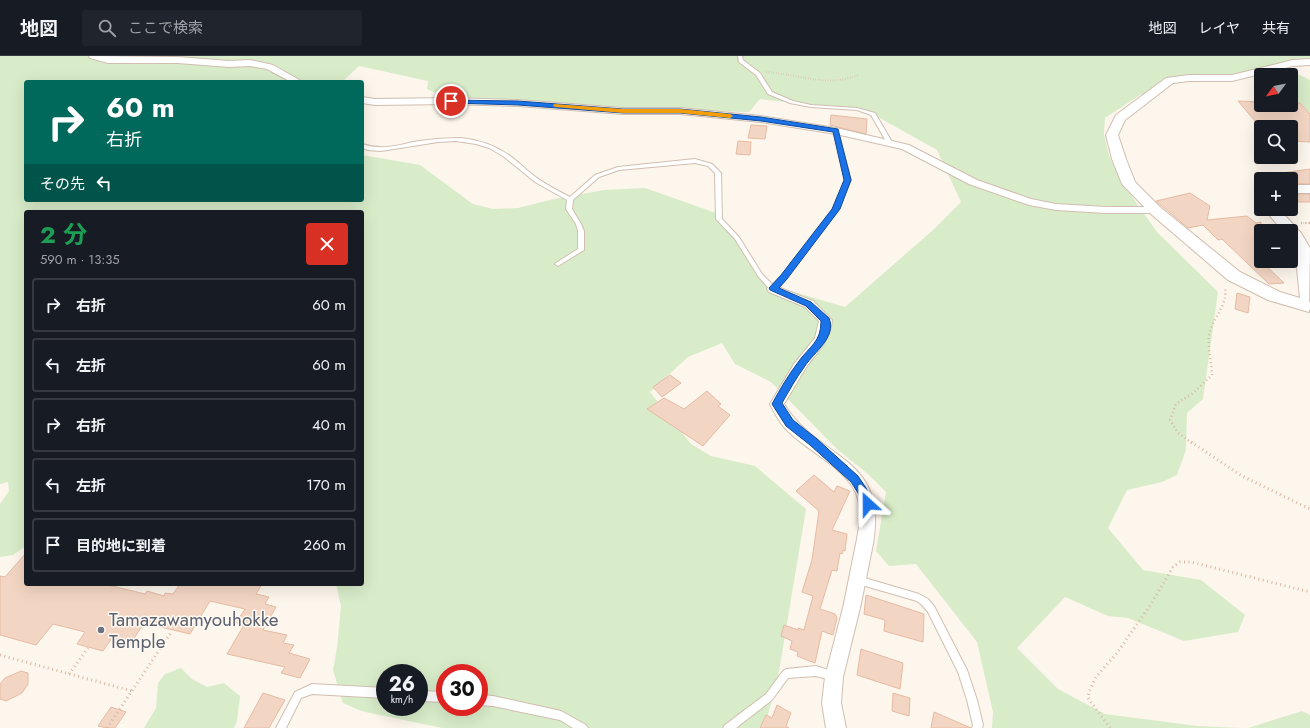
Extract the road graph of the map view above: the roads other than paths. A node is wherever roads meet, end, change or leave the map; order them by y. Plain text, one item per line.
1 (93, 56) edge
2 (740, 56) edge
3 (1310, 62) edge
4 (294, 80) edge
5 (364, 100) edge
6 (836, 131) junction
7 (889, 142) junction
8 (364, 147) edge
9 (1298, 189) edge
10 (1310, 189) edge
11 (570, 200) junction
12 (1154, 210) junction
13 (1277, 216) edge
14 (1306, 250) edge
15 (558, 264) dead end
16 (773, 288) junction
17 (1310, 306) edge
18 (858, 580) junction
19 (834, 676) junction
20 (376, 693) edge
21 (488, 701) edge
22 (281, 728) edge
23 (583, 728) edge
24 (728, 728) edge
25 (836, 728) edge
26 (977, 728) edge

1 - 4 street
2 - 7 lane
3 - 12 street
5 - 6 street
6 - 7 street
6 - 16 lane
7 - 12 street
8 - 11 lane
9 - 10 street
11 - 15 lane
11 - 16 lane
12 - 17 street
13 - 14 street
14 - 17 street
16 - 18 street
18 - 19 street
18 - 26 lane
19 - 24 lane
19 - 25 street
20 - 22 lane
21 - 23 lane

